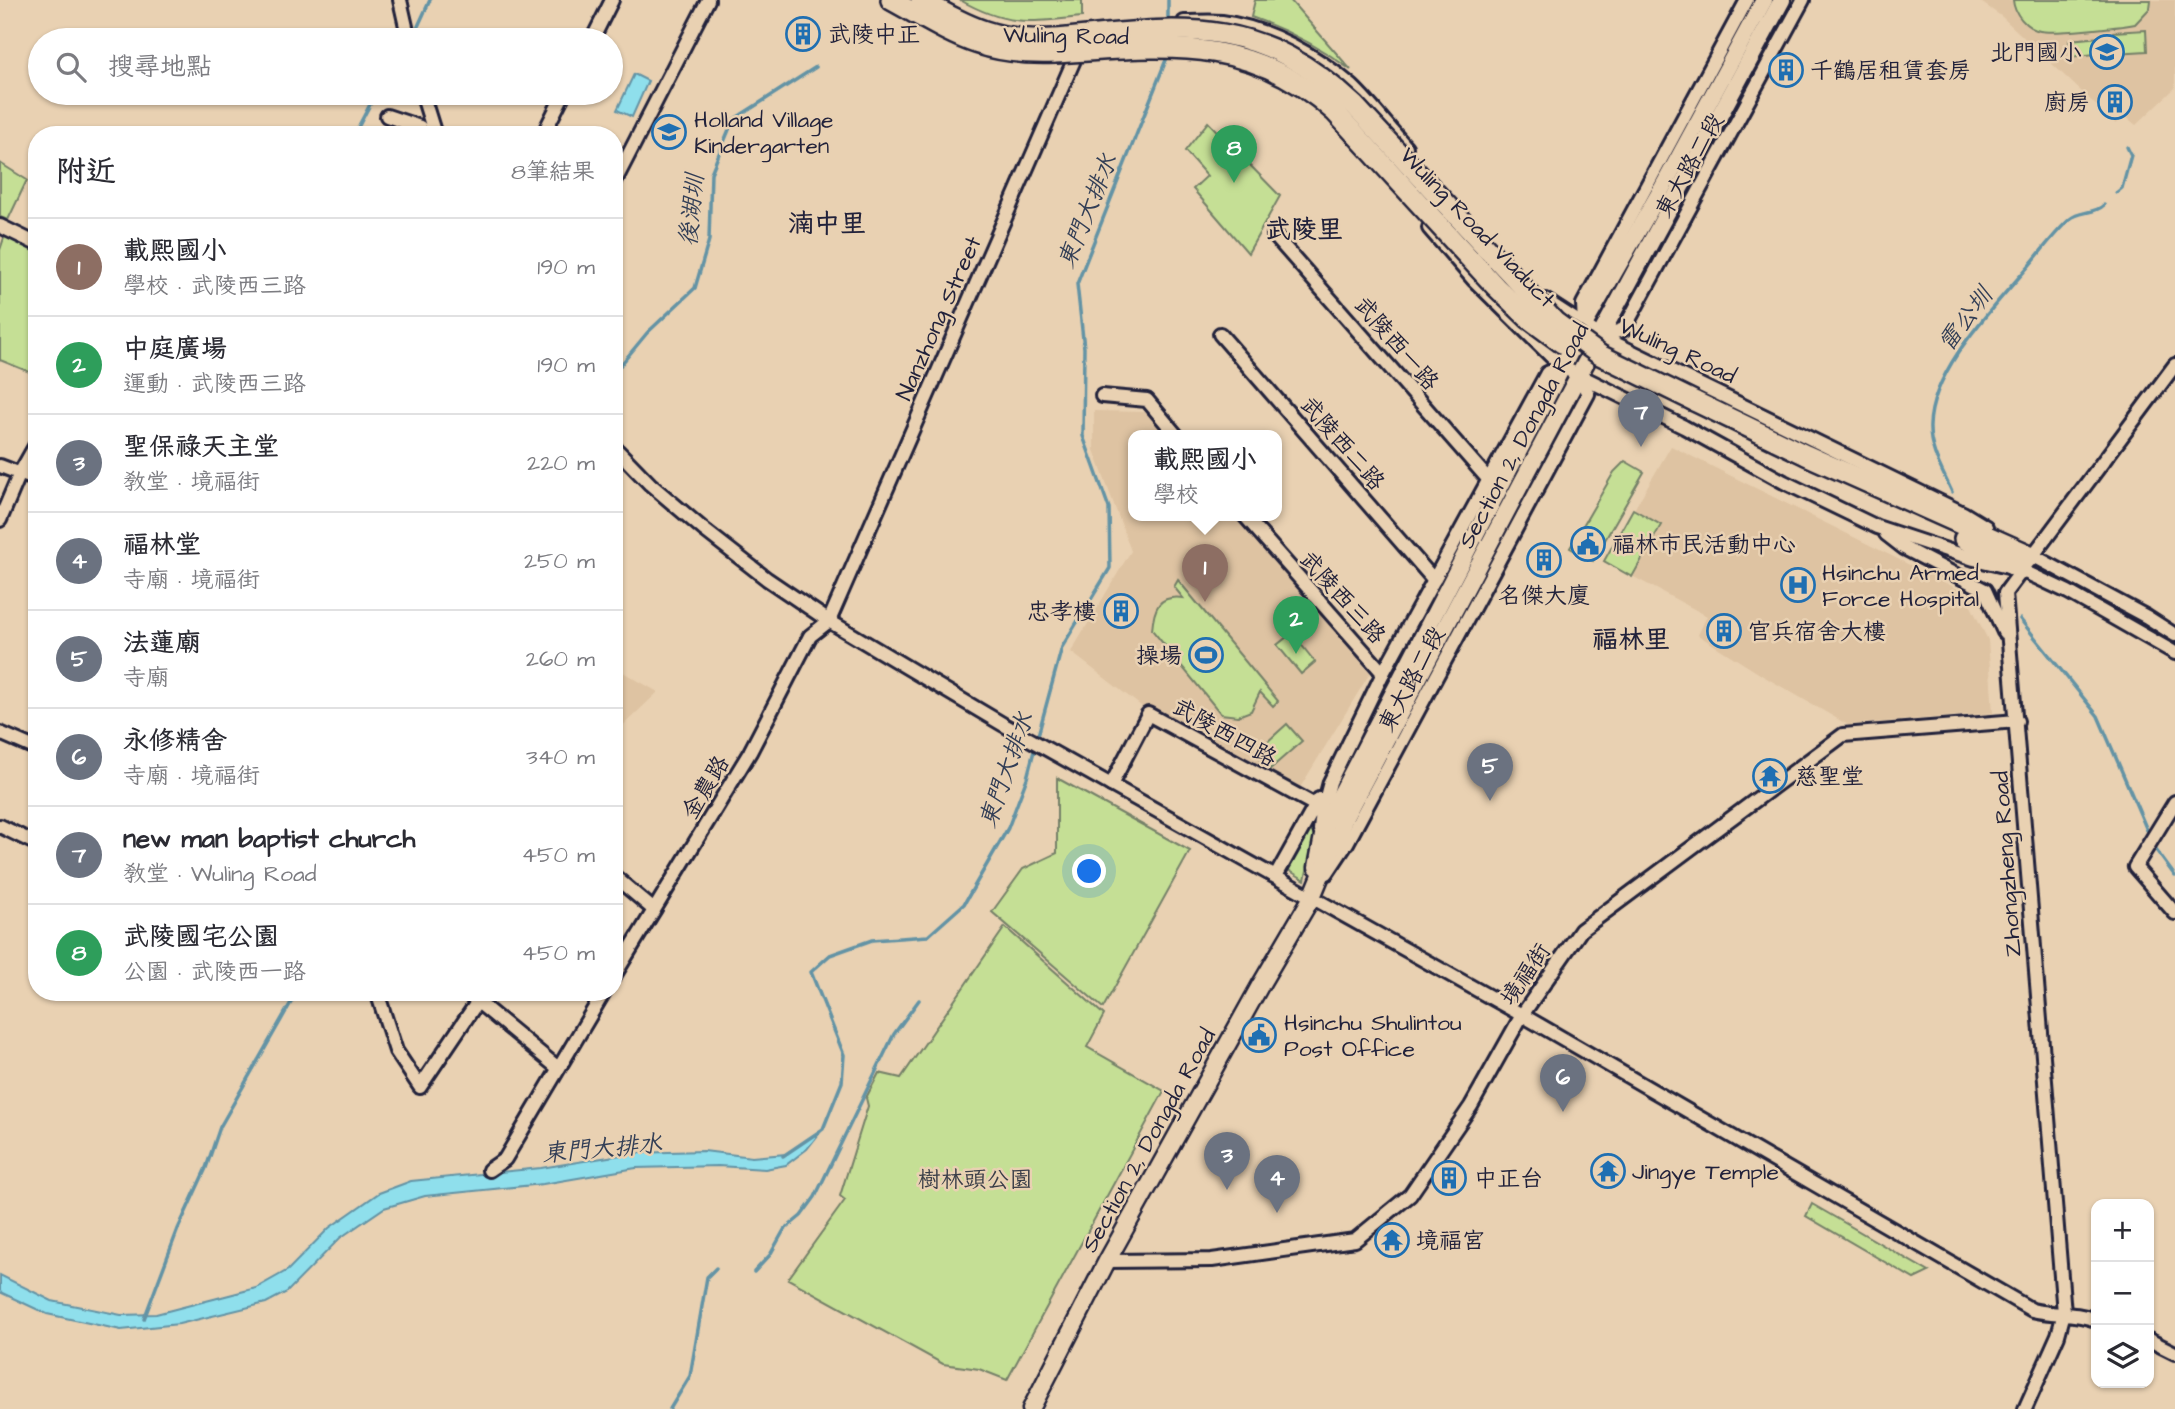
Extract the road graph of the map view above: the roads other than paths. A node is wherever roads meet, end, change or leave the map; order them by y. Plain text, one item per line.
1 (400, 0) edge
2 (612, 0) edge
3 (708, 0) edge
4 (877, 0) edge
5 (891, 0) edge
6 (921, 0) edge
7 (940, 0) edge
8 (1747, 0) edge
9 (1764, 0) edge
10 (1782, 0) edge
11 (1803, 0) edge
12 (1218, 24) junction
13 (406, 28) edge
14 (598, 28) edge
15 (1077, 30) junction
16 (1077, 44) junction
17 (1055, 46) junction
18 (1074, 60) junction
19 (1207, 60) junction
20 (426, 105) edge
21 (558, 105) edge
22 (387, 116) dead end
23 (417, 126) edge
24 (432, 126) edge
25 (548, 126) edge
26 (623, 165) edge
27 (1422, 195) junction
28 (1464, 213) junction
29 (1, 229) edge
30 (1274, 235) dead end
31 (28, 240) edge
32 (1444, 245) junction
33 (1584, 325) junction
34 (1220, 334) dead end
35 (1602, 337) junction
36 (2175, 365) edge
37 (1562, 367) junction
38 (1579, 376) junction
39 (1102, 397) dead end
40 (1172, 430) edge
41 (623, 456) edge
42 (28, 459) edge
43 (0, 466) edge
44 (20, 473) junction
45 (28, 476) edge
46 (1488, 479) junction
47 (0, 520) edge
48 (1249, 521) edge
49 (1877, 527) junction
50 (2027, 563) junction
51 (1434, 580) junction
52 (829, 621) junction
53 (2175, 635) edge
54 (2007, 639) junction
55 (2175, 653) edge
56 (1383, 673) junction
57 (2017, 721) junction
58 (0, 733) edge
59 (28, 745) edge
60 (1330, 782) junction
61 (1111, 785) junction
62 (2175, 802) edge
63 (1315, 805) junction
64 (0, 826) edge
65 (28, 840) edge
66 (1276, 876) junction
67 (623, 884) edge
68 (1312, 897) junction
69 (654, 910) junction
70 (2175, 913) edge
71 (623, 961) edge
72 (380, 1001) edge
73 (479, 1001) edge
74 (486, 1001) edge
75 (599, 1001) edge
76 (1522, 1015) junction
77 (558, 1068) junction
78 (489, 1170) dead end
79 (1107, 1261) junction
80 (2064, 1313) junction
81 (2091, 1318) edge
82 (2154, 1342) edge
83 (2175, 1353) edge
84 (1031, 1409) edge
85 (2025, 1409) edge

1 - 13 street
2 - 14 street
3 - 26 street
4 - 18 street, Wuling Road
5 - 17 highway, Wuling Road Viaduct
6 - 17 highway, Wuling Road Viaduct
7 - 15 street, Wuling Road
8 - 33 street, 東大路二段
9 - 33 main road, Section 2, Dongda Road
10 - 35 main road, Section 2, Dongda Road
11 - 35 street, 東大路二段
12 - 15 street, Wuling Road
12 - 16 street
12 - 19 street
12 - 28 street, Wuling Road
15 - 16 street, Nanzhong Street
16 - 18 street, Nanzhong Street
17 - 27 highway, bridge
17 - 50 highway, Wuling Road Viaduct, bridge
18 - 19 street, Wuling Road
18 - 52 street, Nanzhong Street
19 - 32 street
20 - 24 street
21 - 25 street
22 - 23 street
27 - 28 highway
27 - 32 highway
28 - 33 street, Wuling Road
29 - 31 street
30 - 46 street, 武陵西一路
32 - 37 street
33 - 35 street, Wuling Road
33 - 37 main road, Section 2, Dongda Road
34 - 51 street, 武陵西二路
35 - 38 main road, Section 2, Dongda Road
35 - 50 street, Wuling Road
36 - 50 street, Zhongzheng Road
37 - 38 street
37 - 46 street, 東大路二段
37 - 68 main road, Section 2, Dongda Road
38 - 49 street
38 - 68 main road, Section 2, Dongda Road
39 - 40 street
41 - 52 street
42 - 44 street
43 - 44 street
44 - 45 street
44 - 47 street
46 - 51 street, 東大路二段
48 - 56 street, 武陵西三路
49 - 50 street
49 - 54 street
50 - 53 street
50 - 54 street, Zhongzheng Road
50 - 55 street
51 - 56 street, 東大路二段
52 - 61 street
52 - 69 street, 金農路
54 - 57 street, Zhongzheng Road
56 - 60 street, 東大路二段
57 - 76 street, 境福街
57 - 80 street, Zhongzheng Road
58 - 59 street
60 - 63 street, 東大路二段
60 - 68 street, 東大路二段
61 - 63 street, 武陵西四路
61 - 66 street
62 - 70 street
63 - 66 street, 東大路二段
64 - 65 street
66 - 68 street
67 - 69 street
68 - 76 street
68 - 79 main road, Section 2, Dongda Road
69 - 71 street, 金農路
72 - 73 street
74 - 77 street
75 - 77 street
76 - 79 street, 境福街
76 - 80 street
77 - 78 street
79 - 84 main road, Section 2, Dongda Road
80 - 81 street
80 - 85 street, Zhongzheng Road
82 - 83 street

